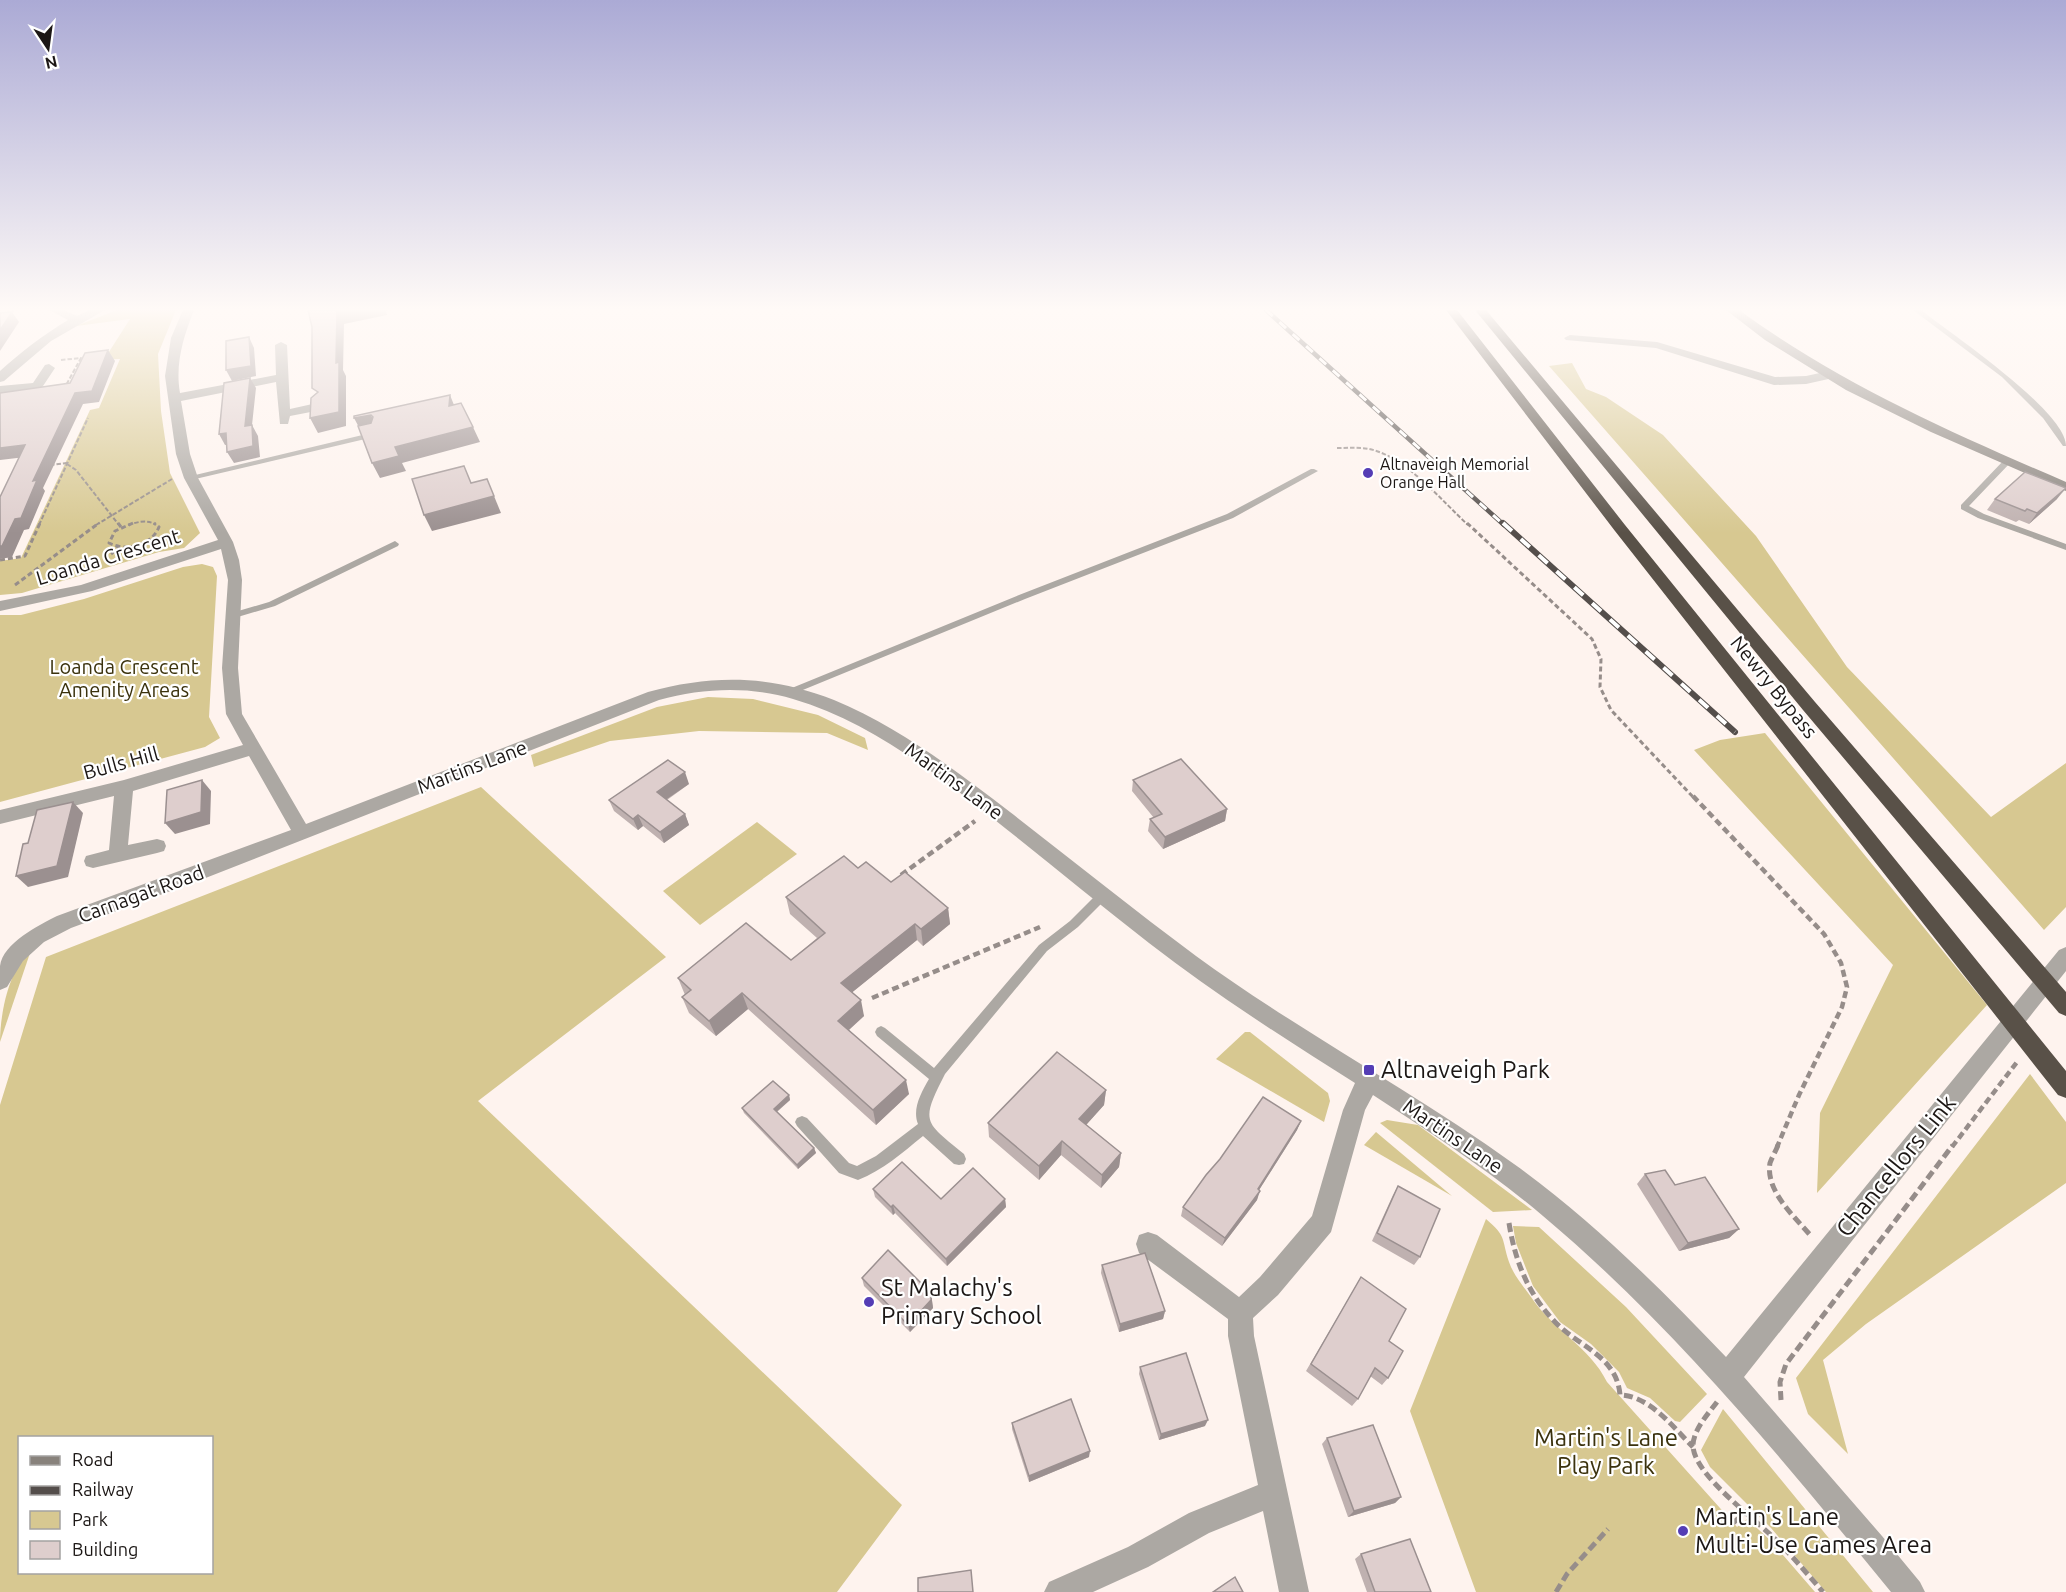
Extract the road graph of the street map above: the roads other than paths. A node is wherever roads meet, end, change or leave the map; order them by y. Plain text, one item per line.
1 (38, 384) edge
2 (173, 384) edge
3 (245, 384) edge
4 (283, 384) edge
5 (1509, 384) edge
6 (1542, 384) edge
7 (1847, 384) edge
8 (2013, 384) edge
9 (0, 390) edge
10 (175, 398) junction
11 (317, 407) edge
12 (375, 434) edge
13 (2066, 444) edge
14 (2007, 462) junction
15 (1314, 471) dead end
16 (190, 473) junction
17 (2066, 487) edge
18 (226, 542) junction
19 (395, 544) dead end
20 (2066, 547) edge
21 (0, 606) edge
22 (231, 616) junction
23 (790, 692) junction
24 (252, 749) junction
25 (124, 787) junction
26 (0, 817) edge
27 (302, 833) junction
28 (157, 846) dead end
29 (118, 856) junction
30 (93, 861) dead end
31 (1103, 895) junction
32 (2066, 956) edge
33 (0, 981) edge
34 (2066, 1007) edge
35 (881, 1032) dead end
36 (936, 1077) junction
37 (1371, 1081) junction
38 (2066, 1088) edge
39 (802, 1122) dead end
40 (925, 1126) junction
41 (959, 1159) dead end
42 (1148, 1244) dead end
43 (1240, 1313) junction
44 (1729, 1381) junction
45 (1275, 1492) junction
46 (1059, 1592) edge
47 (1294, 1592) edge
48 (1910, 1592) edge

1 - 9 street
2 - 10 street
3 - 10 street
4 - 11 street
5 - 38 highway, Newry Bypass
6 - 34 highway, Newry Bypass
7 - 14 street
8 - 13 lane
10 - 16 street
12 - 16 lane
14 - 17 street
14 - 20 lane
15 - 23 lane
16 - 18 street
18 - 21 street, Loanda Crescent
18 - 22 street
19 - 22 lane
22 - 24 street
23 - 27 street, Martins Lane
23 - 31 street, Martins Lane
24 - 25 street, Bulls Hill
24 - 27 street
25 - 26 street, Bulls Hill
25 - 29 street
27 - 33 street, Carnagat Road
28 - 29 street
29 - 30 street
31 - 36 lane
31 - 37 street, Martins Lane
32 - 44 street, Chancellors Link
35 - 36 lane
36 - 40 lane
37 - 43 street
37 - 44 street, Martins Lane
39 - 40 lane
40 - 41 lane
42 - 43 street
43 - 45 street
44 - 48 street, Martins Lane
45 - 46 street
45 - 47 street

